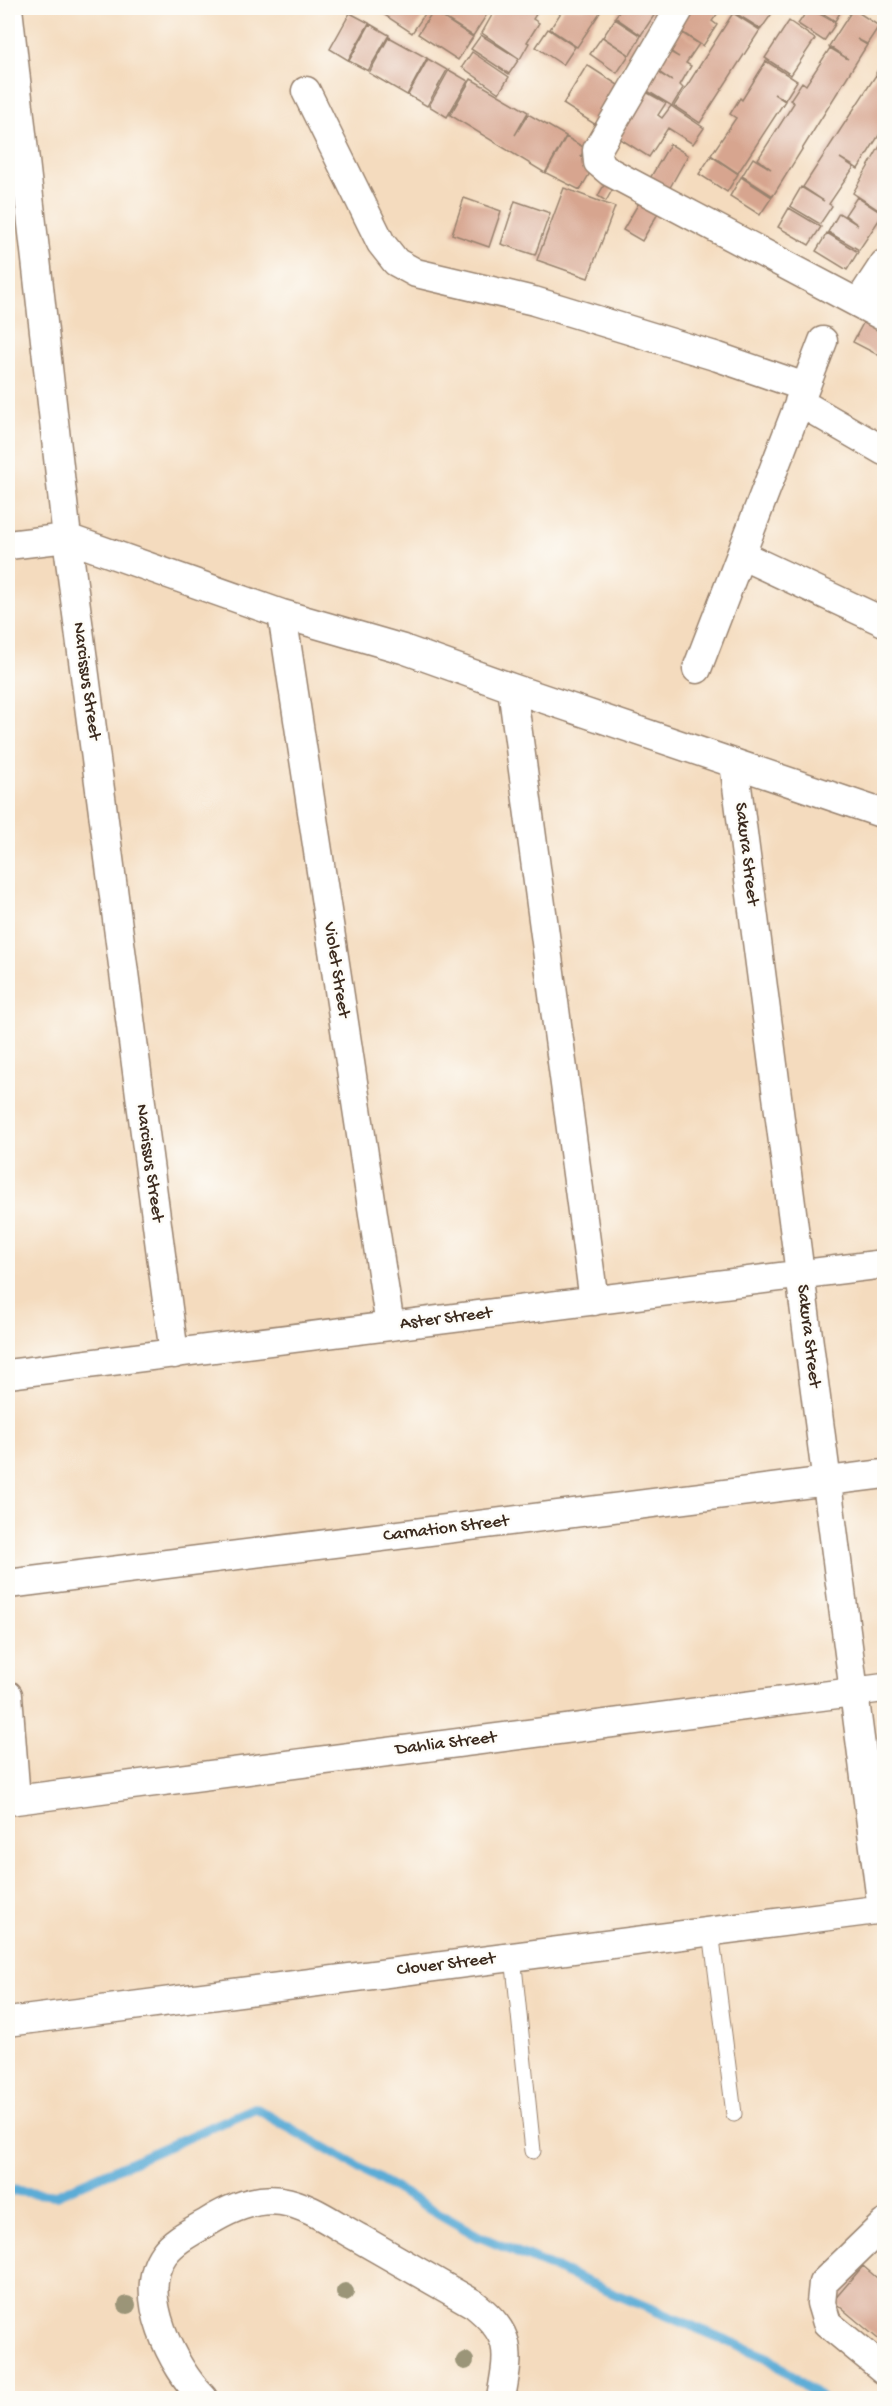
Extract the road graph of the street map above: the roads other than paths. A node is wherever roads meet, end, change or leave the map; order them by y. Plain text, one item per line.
1 (8, 8) edge
2 (680, 8) edge
3 (306, 91) dead end
4 (885, 264) edge
5 (859, 302) junction
6 (885, 317) edge
7 (823, 341) dead end
8 (802, 394) junction
9 (885, 451) edge
10 (67, 538) junction
11 (8, 545) edge
12 (741, 555) junction
13 (282, 614) junction
14 (885, 622) edge
15 (697, 669) dead end
16 (512, 688) junction
17 (734, 763) junction
18 (885, 814) edge
19 (885, 1264) edge
20 (800, 1275) junction
21 (594, 1300) junction
22 (390, 1326) junction
23 (174, 1354) junction
24 (8, 1374) edge
25 (885, 1474) edge
26 (827, 1481) junction
27 (8, 1584) edge
28 (885, 1688) edge
29 (854, 1690) junction
30 (8, 1695) edge
31 (12, 1800) edge
32 (883, 1909) edge
33 (711, 1931) junction
34 (513, 1956) junction
35 (8, 2022) edge
36 (734, 2114) dead end
37 (533, 2151) dead end
38 (885, 2224) edge
39 (885, 2370) edge
40 (203, 2398) edge
41 (501, 2398) edge

1 - 10 street, Narcissus Street
2 - 5 street
3 - 8 street
4 - 5 street
5 - 6 street
7 - 8 street
8 - 9 street
8 - 12 street
10 - 11 street
10 - 13 street
10 - 23 street, Narcissus Street
12 - 14 street
12 - 15 street
13 - 16 street
13 - 22 street, Violet Street
16 - 17 street
16 - 21 street
17 - 18 street
17 - 20 street, Sakura Street
19 - 20 street, Aster Street
20 - 21 street, Aster Street
20 - 26 street, Sakura Street
21 - 22 street, Aster Street
22 - 23 street, Aster Street
23 - 24 street, Aster Street
25 - 26 street, Carnation Street
26 - 27 street, Carnation Street
26 - 29 street, Sakura Street
28 - 29 street, Dahlia Street
29 - 31 street, Dahlia Street
29 - 32 street, Sakura Street
30 - 31 street
32 - 33 street, Clover Street
33 - 34 street, Clover Street
33 - 36 lane
34 - 35 street, Clover Street
34 - 37 lane
38 - 39 street
40 - 41 street

